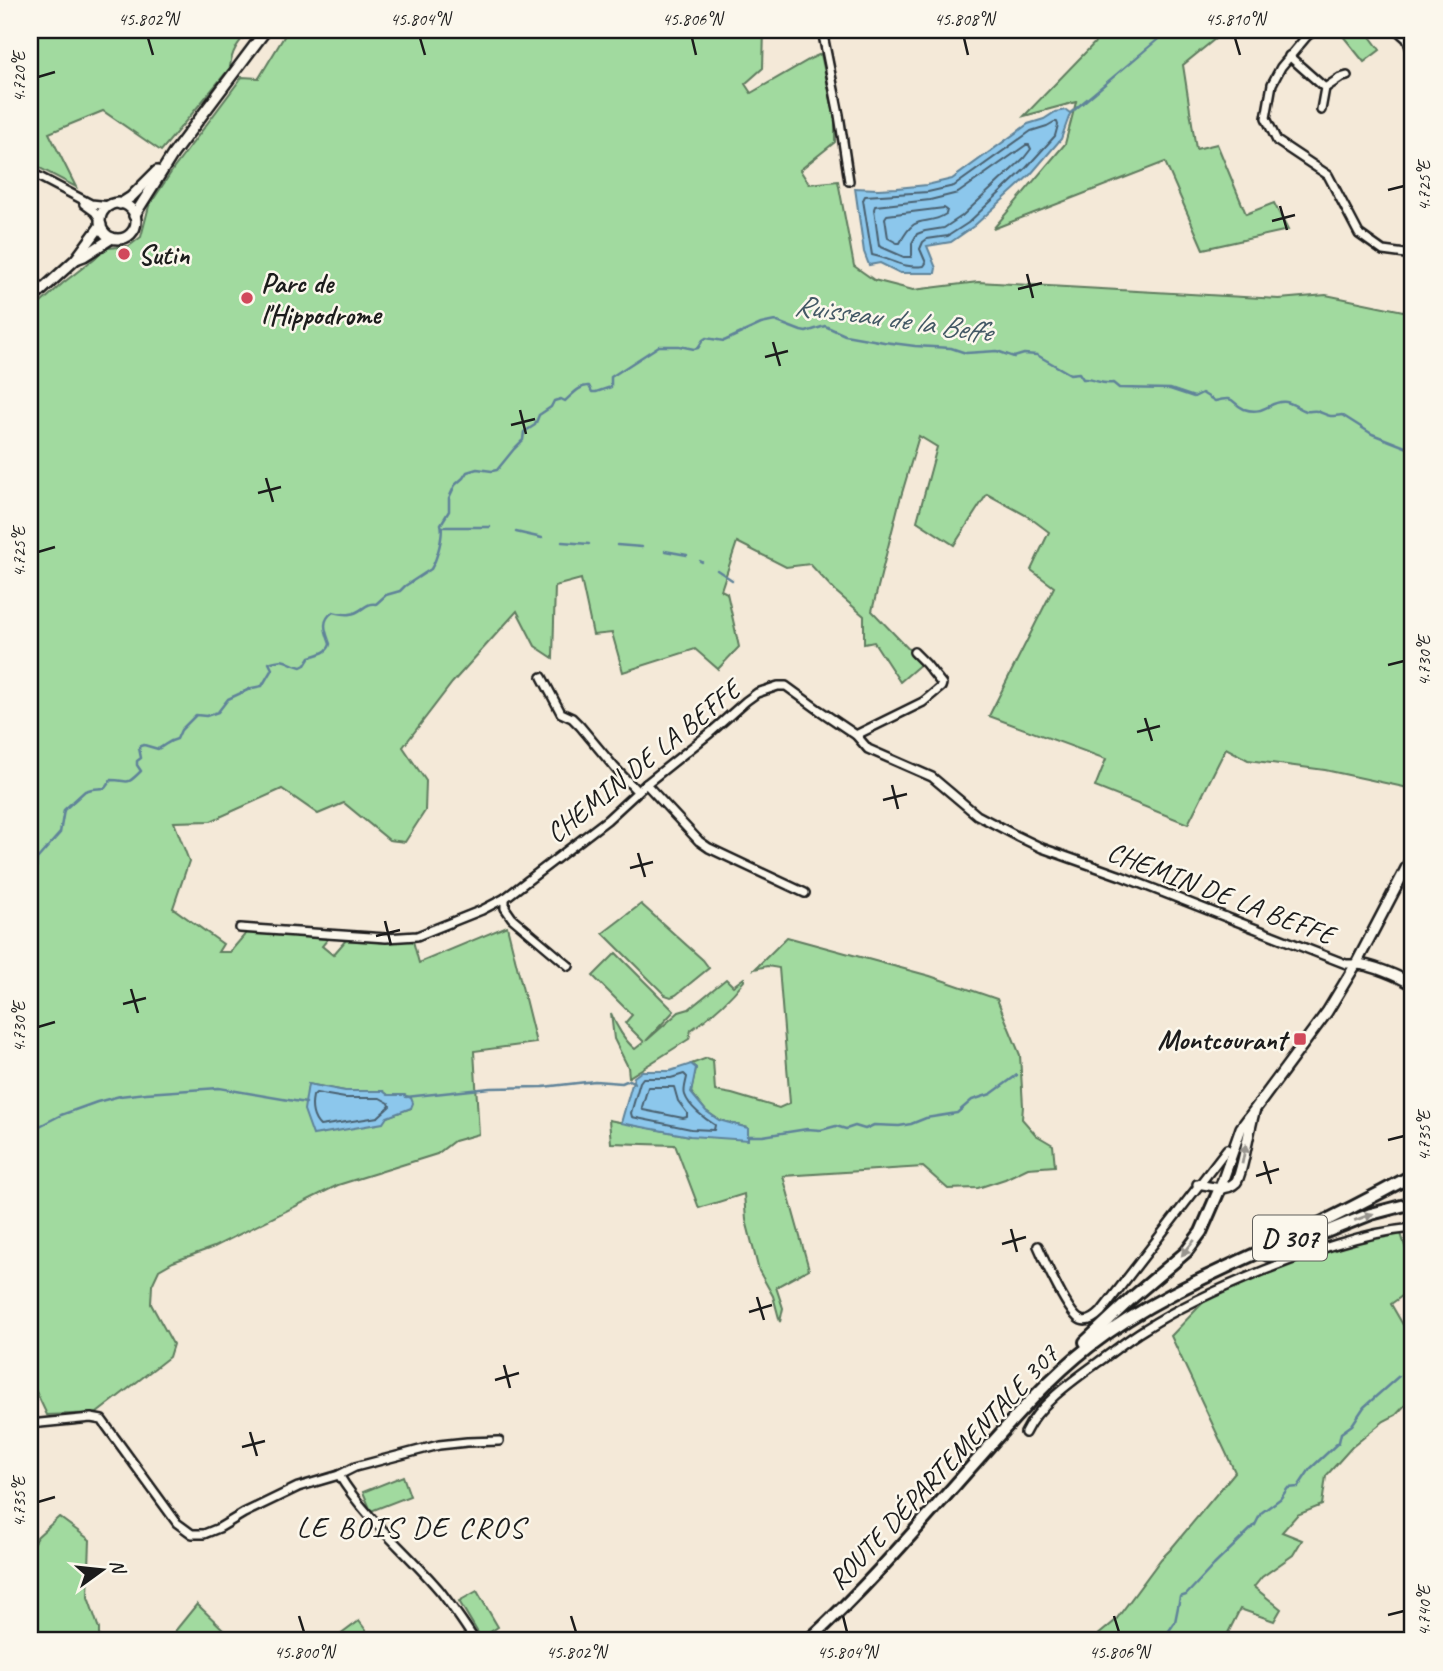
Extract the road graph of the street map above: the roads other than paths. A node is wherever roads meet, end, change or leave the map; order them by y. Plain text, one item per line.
1 (266, 30) edge
2 (822, 30) edge
3 (1315, 30) edge
4 (1397, 30) edge
5 (1413, 55) edge
6 (1289, 56) junction
7 (1348, 76) dead end
8 (1325, 88) junction
9 (1413, 108) edge
10 (1321, 110) dead end
11 (1413, 145) edge
12 (173, 154) junction
13 (30, 172) edge
14 (849, 181) dead end
15 (69, 194) junction
16 (115, 205) junction
17 (134, 216) junction
18 (100, 222) junction
19 (112, 238) junction
20 (1413, 255) edge
21 (76, 259) junction
22 (30, 301) edge
23 (914, 652) dead end
24 (542, 677) dead end
25 (856, 735) junction
26 (646, 784) junction
27 (637, 791) junction
28 (1413, 855) edge
29 (805, 893) dead end
30 (505, 898) junction
31 (240, 928) dead end
32 (1356, 964) junction
33 (569, 966) dead end
34 (1413, 985) edge
35 (1255, 1109) junction
36 (1227, 1149) dead end
37 (1413, 1175) edge
38 (1198, 1184) junction
39 (1220, 1188) junction
40 (1413, 1203) edge
41 (1413, 1228) edge
42 (1038, 1247) dead end
43 (1165, 1297) junction
44 (1019, 1413) junction
45 (30, 1424) edge
46 (1025, 1433) dead end
47 (499, 1441) dead end
48 (339, 1475) junction
49 (475, 1641) edge
50 (808, 1641) edge

1 - 12 street
2 - 14 street
3 - 6 street
4 - 5 street
6 - 8 street
6 - 20 street
7 - 8 street
8 - 10 street
9 - 11 street
12 - 16 street
12 - 17 street
13 - 15 street
15 - 16 street
15 - 18 street
16 - 17 street
16 - 18 street
17 - 19 street
18 - 19 street
18 - 21 street
19 - 21 street
21 - 22 street
23 - 25 street
24 - 27 street
25 - 26 street, CHEMIN DE LA BEFFE
25 - 32 street, CHEMIN DE LA BEFFE
26 - 27 street, CHEMIN DE LA BEFFE
26 - 29 street
27 - 30 street, CHEMIN DE LA BEFFE
28 - 32 street
30 - 31 street, CHEMIN DE LA BEFFE
30 - 33 street
32 - 34 street
32 - 35 street
35 - 39 street
39 -> 35 street
36 - 38 street
37 - 43 main road, ROUTE DÉPARTEMENTALE 307 / D 307
38 - 39 street
38 - 42 street
39 -> 44 main road
43 -> 40 main road
41 - 46 street
43 - 44 main road, ROUTE DÉPARTEMENTALE 307 / D 307
44 - 50 main road, ROUTE DÉPARTEMENTALE 307 / D 307
45 - 48 street
47 - 48 street
48 - 49 street

